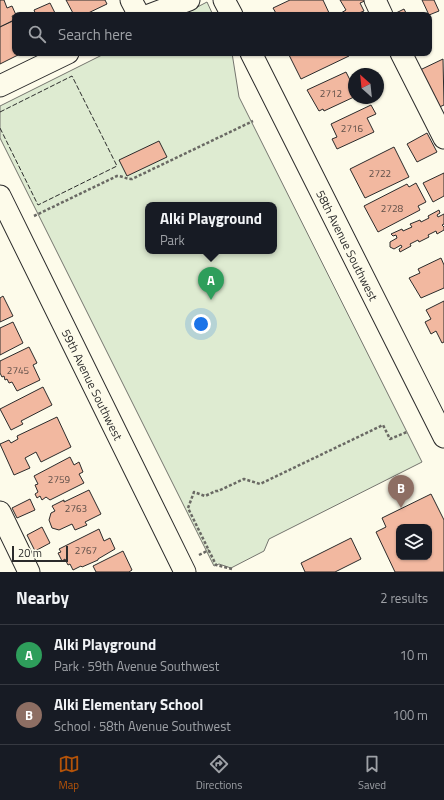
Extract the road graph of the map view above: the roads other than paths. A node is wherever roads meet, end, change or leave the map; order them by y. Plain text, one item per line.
1 (131, 0) edge
2 (189, 0) edge
3 (224, 0) edge
4 (375, 0) edge
5 (137, 12) edge
6 (157, 12) edge
7 (230, 12) edge
8 (381, 12) edge
9 (62, 56) edge
10 (253, 56) edge
11 (403, 56) edge
12 (0, 86) edge
13 (444, 138) edge
14 (0, 196) edge
15 (444, 437) edge
16 (0, 512) edge
17 (29, 572) edge
18 (185, 572) edge

1 - 5 street
2 - 6 street
3 - 7 street
4 - 8 street
9 - 12 street
10 - 15 street, 58th Avenue Southwest
11 - 13 street
14 - 18 street, 59th Avenue Southwest
16 - 17 street

